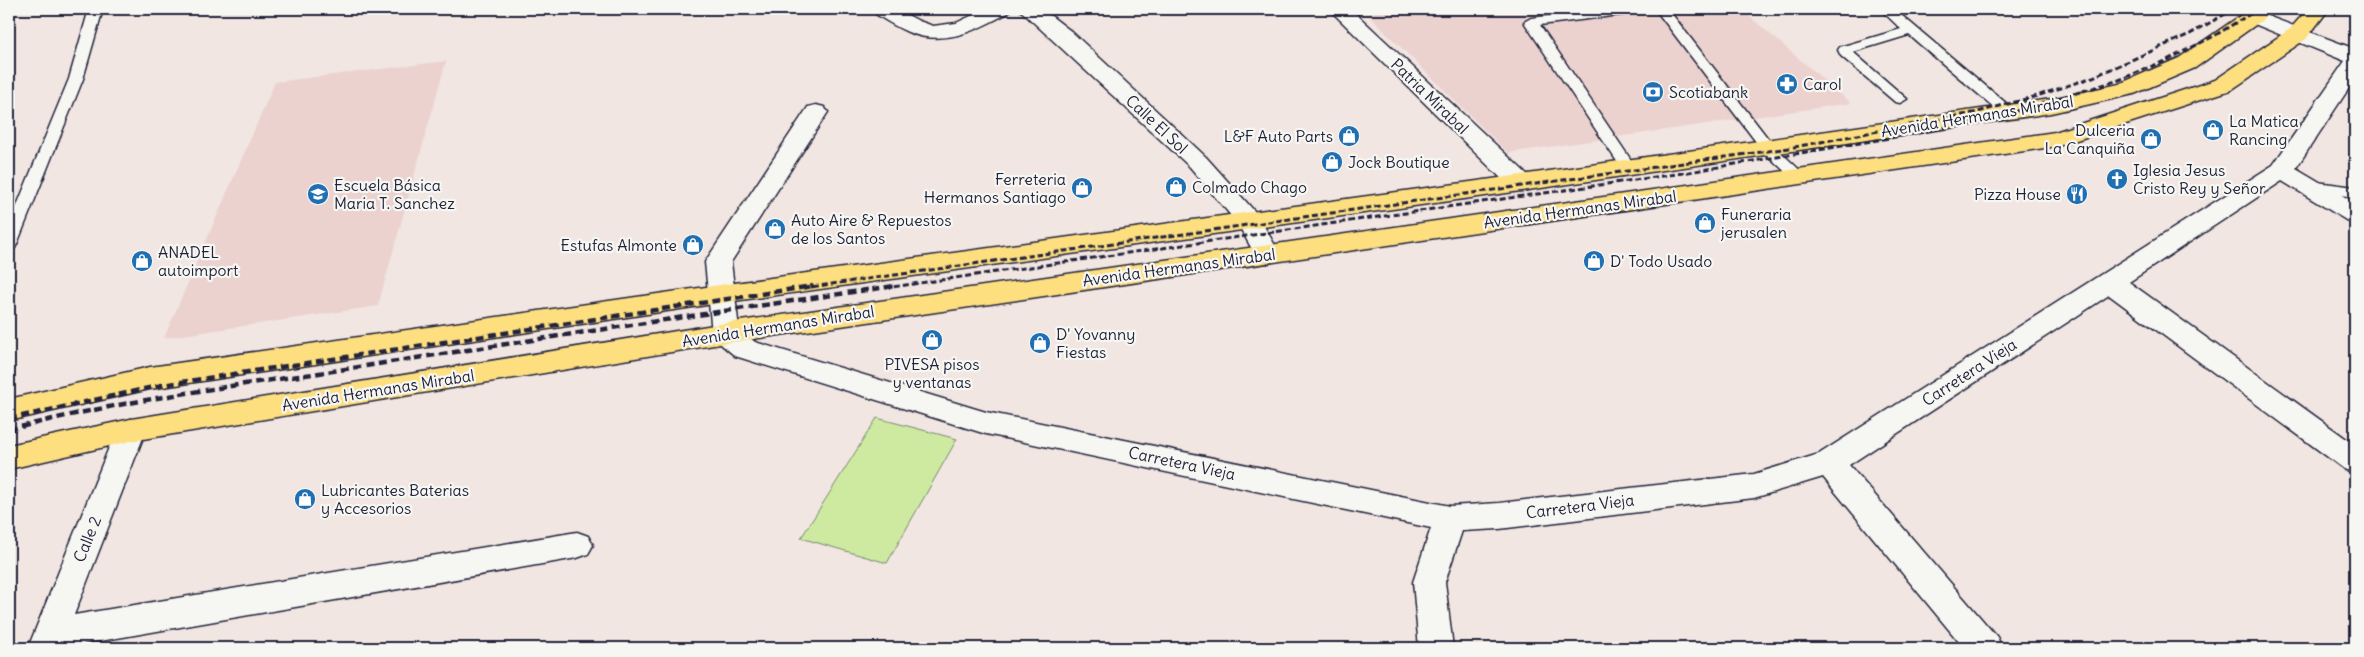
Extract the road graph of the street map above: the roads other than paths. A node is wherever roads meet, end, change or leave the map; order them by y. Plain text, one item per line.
1 (96, 9) edge
2 (881, 9) edge
3 (1001, 9) edge
4 (1029, 9) edge
5 (1327, 9) edge
6 (1339, 9) edge
7 (1637, 9) edge
8 (1661, 9) edge
9 (1886, 9) edge
10 (2319, 9) edge
11 (2257, 13) edge
12 (1911, 30) junction
13 (2298, 34) junction
14 (2355, 57) edge
15 (2355, 63) edge
16 (1900, 99) dead end
17 (816, 112) dead end
18 (2008, 112) junction
19 (1768, 148) junction
20 (1627, 166) junction
21 (2282, 170) junction
22 (1800, 178) junction
23 (1511, 184) junction
24 (2309, 186) junction
25 (2355, 192) edge
26 (2355, 214) edge
27 (1248, 220) junction
28 (9, 244) edge
29 (1267, 254) junction
30 (2108, 280) junction
31 (720, 294) junction
32 (726, 333) junction
33 (9, 410) edge
34 (131, 430) junction
35 (9, 457) edge
36 (2355, 461) edge
37 (1829, 463) junction
38 (1450, 519) junction
39 (577, 544) dead end
40 (46, 641) edge
41 (1436, 648) edge
42 (1985, 648) edge

1 - 28 lane
2 - 3 street
4 - 27 street, Calle El Sol
5 - 23 street
6 - 23 street, Patria Mirabal
7 - 20 lane
8 - 19 lane
9 - 12 lane
10 - 13 main road, Avenida Hermanas Mirabal
11 - 13 street
11 - 18 main road, Avenida Hermanas Mirabal
12 - 16 lane
12 - 18 lane
13 - 14 street
13 - 22 main road, Avenida Hermanas Mirabal
15 - 21 street, Carretera Vieja
17 - 31 street
18 - 19 main road, Avenida Hermanas Mirabal
19 - 20 main road, Avenida Hermanas Mirabal
19 - 22 lane
20 - 23 main road, Avenida Hermanas Mirabal
21 - 24 street
21 - 30 street, Carretera Vieja
22 - 29 main road, Avenida Hermanas Mirabal
23 - 27 main road, Avenida Hermanas Mirabal
24 - 25 lane
24 - 26 street
27 - 29 street, Calle El Sol
27 - 31 main road, Avenida Hermanas Mirabal
29 - 32 main road, Avenida Hermanas Mirabal
30 - 36 street
30 - 37 street, Carretera Vieja
31 - 32 street
31 - 33 main road, Avenida Hermanas Mirabal
32 - 34 main road, Avenida Hermanas Mirabal
32 - 38 street, Carretera Vieja
34 - 35 main road, Avenida Hermanas Mirabal
34 - 40 street, Calle 2
37 - 38 street, Carretera Vieja
37 - 42 street
38 - 41 street
39 - 40 street

